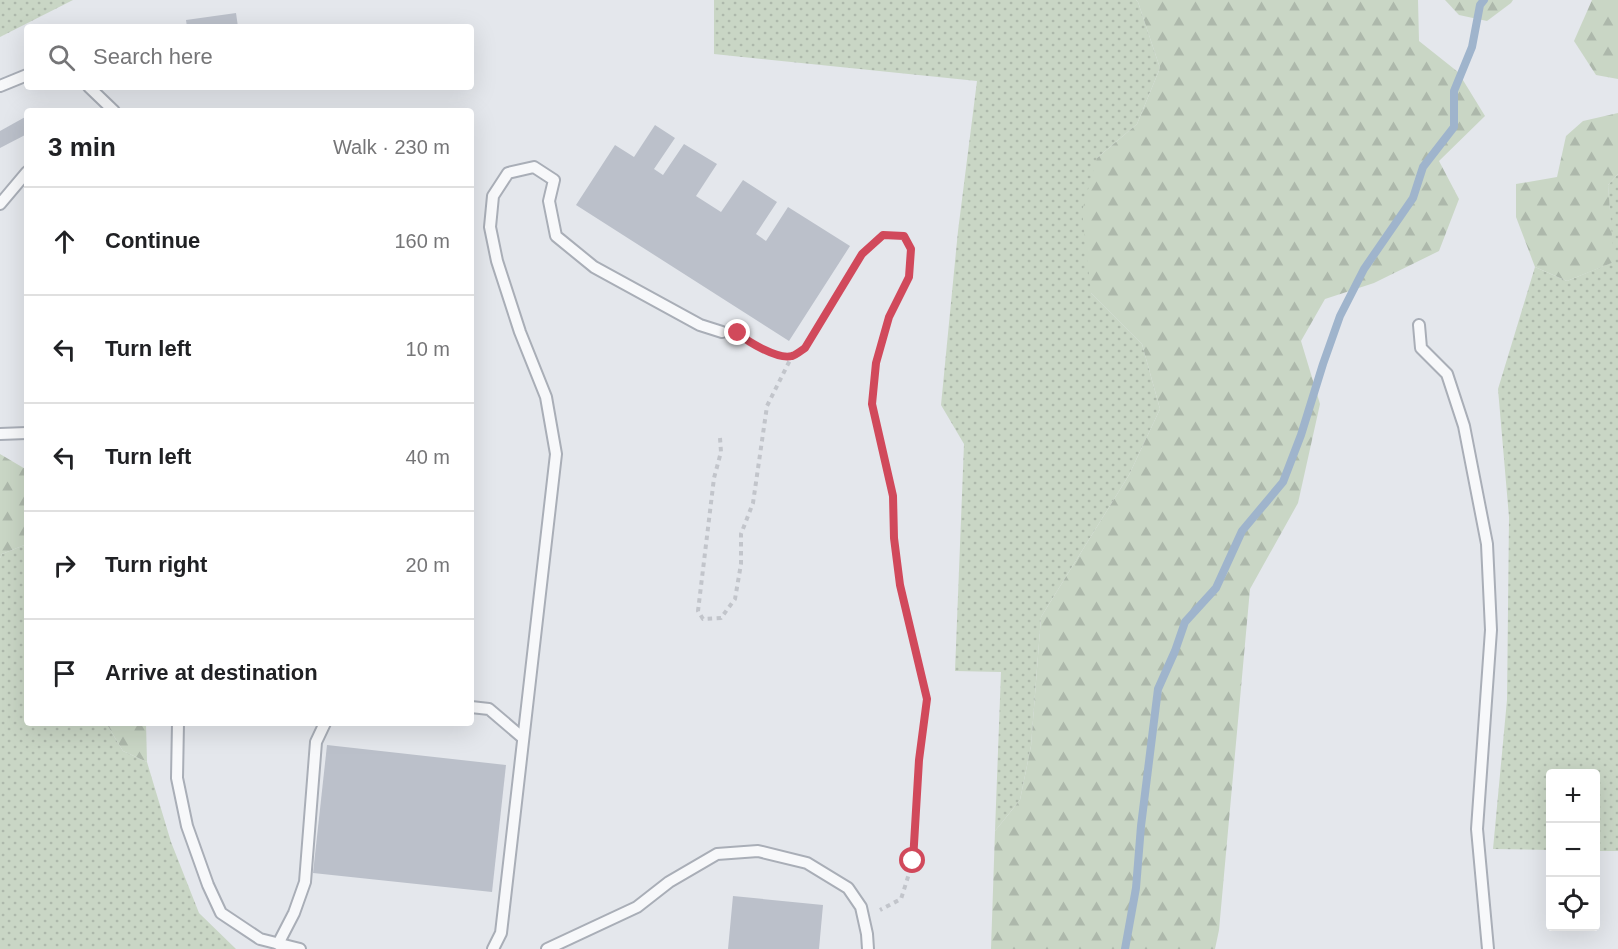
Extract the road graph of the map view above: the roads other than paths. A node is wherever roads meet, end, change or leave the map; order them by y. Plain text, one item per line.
1 (24, 76) edge
2 (0, 86) edge
3 (92, 90) edge
4 (111, 108) edge
5 (24, 176) edge
6 (0, 204) edge
7 (1419, 325) dead end
8 (722, 332) road end
9 (0, 434) edge
10 (24, 434) edge
11 (474, 707) edge
12 (178, 726) edge
13 (324, 726) edge
14 (523, 738) junction
15 (278, 944) junction
16 (300, 949) edge
17 (493, 949) edge
18 (547, 949) edge
19 (868, 949) edge
20 (1488, 949) edge

1 - 2 lane
3 - 4 lane
5 - 6 lane
7 - 20 lane
8 - 14 lane
9 - 10 lane
11 - 14 lane
12 - 15 lane
13 - 15 lane
14 - 17 lane
15 - 16 lane
18 - 19 lane

